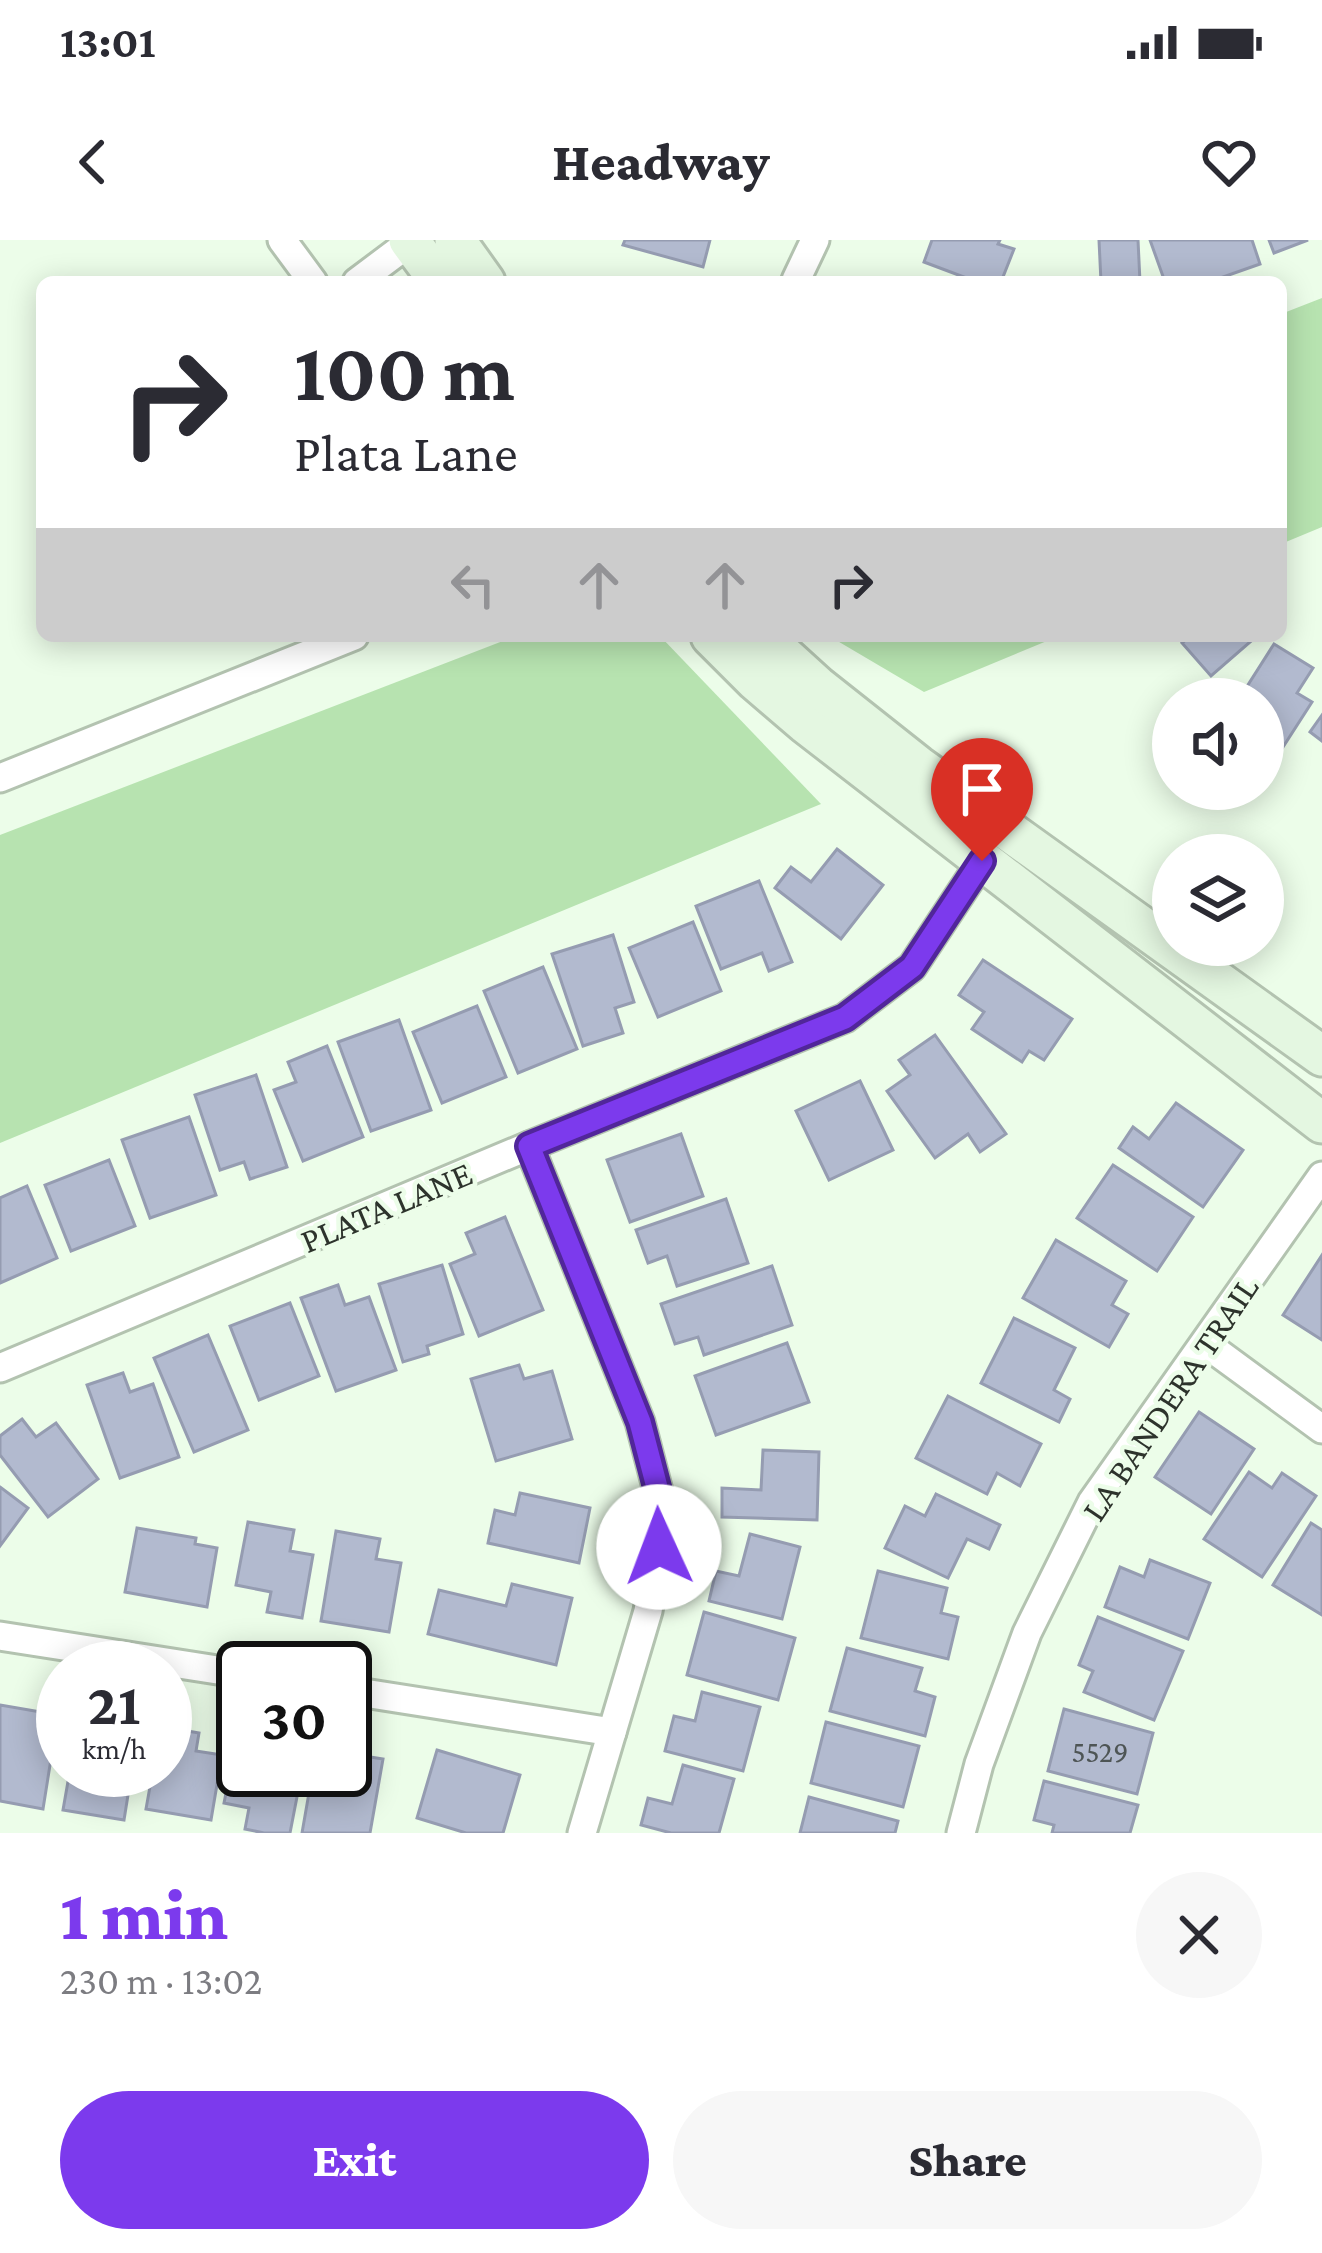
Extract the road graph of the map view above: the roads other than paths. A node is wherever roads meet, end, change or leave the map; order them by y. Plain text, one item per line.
1 (282, 240) edge
2 (455, 240) edge
3 (815, 240) edge
4 (411, 241) edge
5 (309, 276) edge
6 (365, 276) edge
7 (436, 276) edge
8 (481, 276) edge
9 (798, 276) edge
10 (340, 642) edge
11 (717, 642) edge
12 (769, 642) edge
13 (0, 778) edge
14 (982, 861) junction
15 (1322, 1056) edge
16 (1322, 1123) edge
17 (529, 1146) junction
18 (1322, 1176) edge
19 (1206, 1344) junction
20 (0, 1368) edge
21 (1322, 1429) edge
22 (0, 1636) edge
23 (216, 1670) edge
24 (372, 1694) edge
25 (612, 1732) junction
26 (582, 1833) edge
27 (961, 1833) edge

1 - 5 street
2 - 8 street
3 - 9 street
4 - 6 street
4 - 7 street
10 - 13 street
11 - 14 street
12 - 15 street
14 - 16 street
14 - 17 street, PLATA LANE
17 - 20 street, PLATA LANE
17 - 25 street
18 - 19 street, LA BANDERA TRAIL
19 - 21 street
19 - 27 street, LA BANDERA TRAIL
22 - 23 street
24 - 25 street
25 - 26 street

